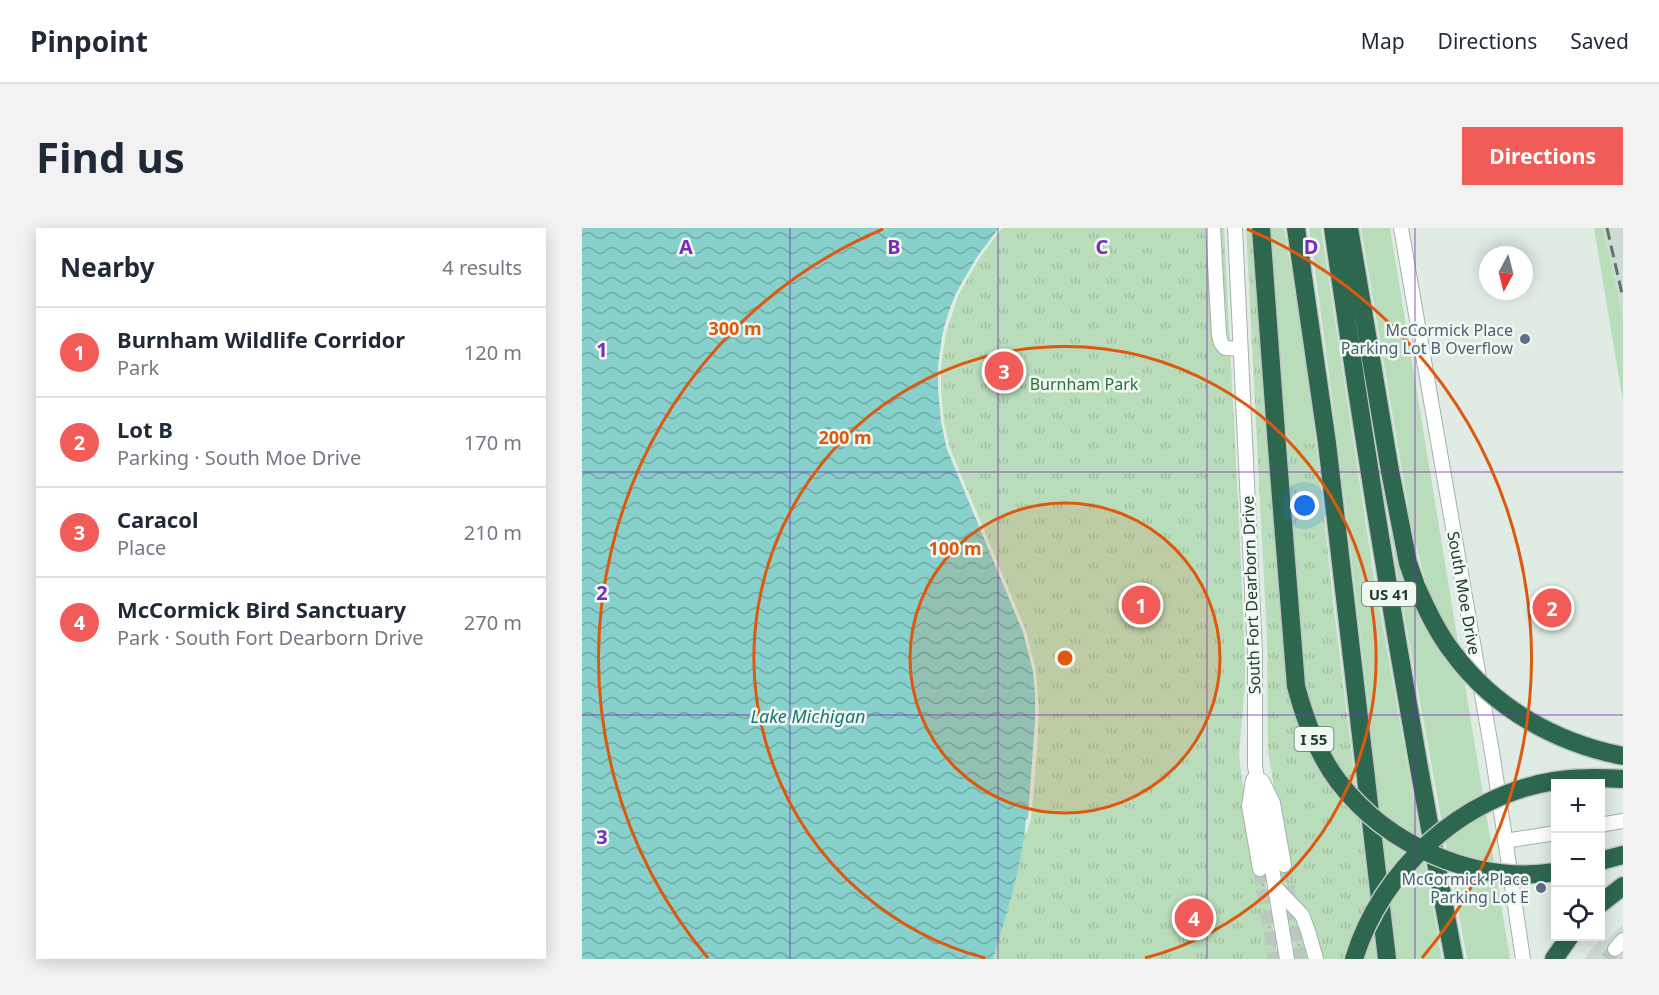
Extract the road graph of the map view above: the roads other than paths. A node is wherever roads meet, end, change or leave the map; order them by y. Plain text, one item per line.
1 (1213, 228) edge
2 (1234, 228) edge
3 (1262, 228) edge
4 (1296, 228) edge
5 (1333, 228) edge
6 (1349, 228) edge
7 (1401, 228) edge
8 (1240, 349) junction
9 (1623, 756) edge
10 (1255, 766) junction
11 (1623, 779) edge
12 (1623, 821) edge
13 (1605, 824) edge
14 (1551, 834) edge
15 (1505, 841) junction
16 (1623, 855) edge
17 (1605, 860) edge
18 (1284, 865) tunnel mouth
19 (1260, 869) tunnel mouth
20 (1551, 872) edge
21 (1623, 886) edge
22 (1275, 888) junction
23 (1605, 900) edge
24 (1567, 941) edge
25 (1287, 959) edge
26 (1316, 959) edge
27 (1354, 959) edge
28 (1387, 959) edge
29 (1454, 959) edge
30 (1523, 959) edge
31 (1554, 959) edge

1 - 8 street
2 - 8 street, South Fort Dearborn Drive
3 - 20 highway, I 55, bridge
4 - 28 highway, US 41
5 - 29 highway, US 41
6 - 9 highway, bridge
7 - 15 street, South Moe Drive
8 - 10 street, South Fort Dearborn Drive
10 - 18 street
10 - 19 street
10 - 22 street, South Fort Dearborn Drive
11 - 27 highway, bridge
12 - 13 street
14 - 15 street
15 - 30 street, South Moe Drive
16 - 17 highway
21 - 23 highway
22 - 25 street, South Fort Dearborn Drive
22 - 26 street
24 - 31 highway

